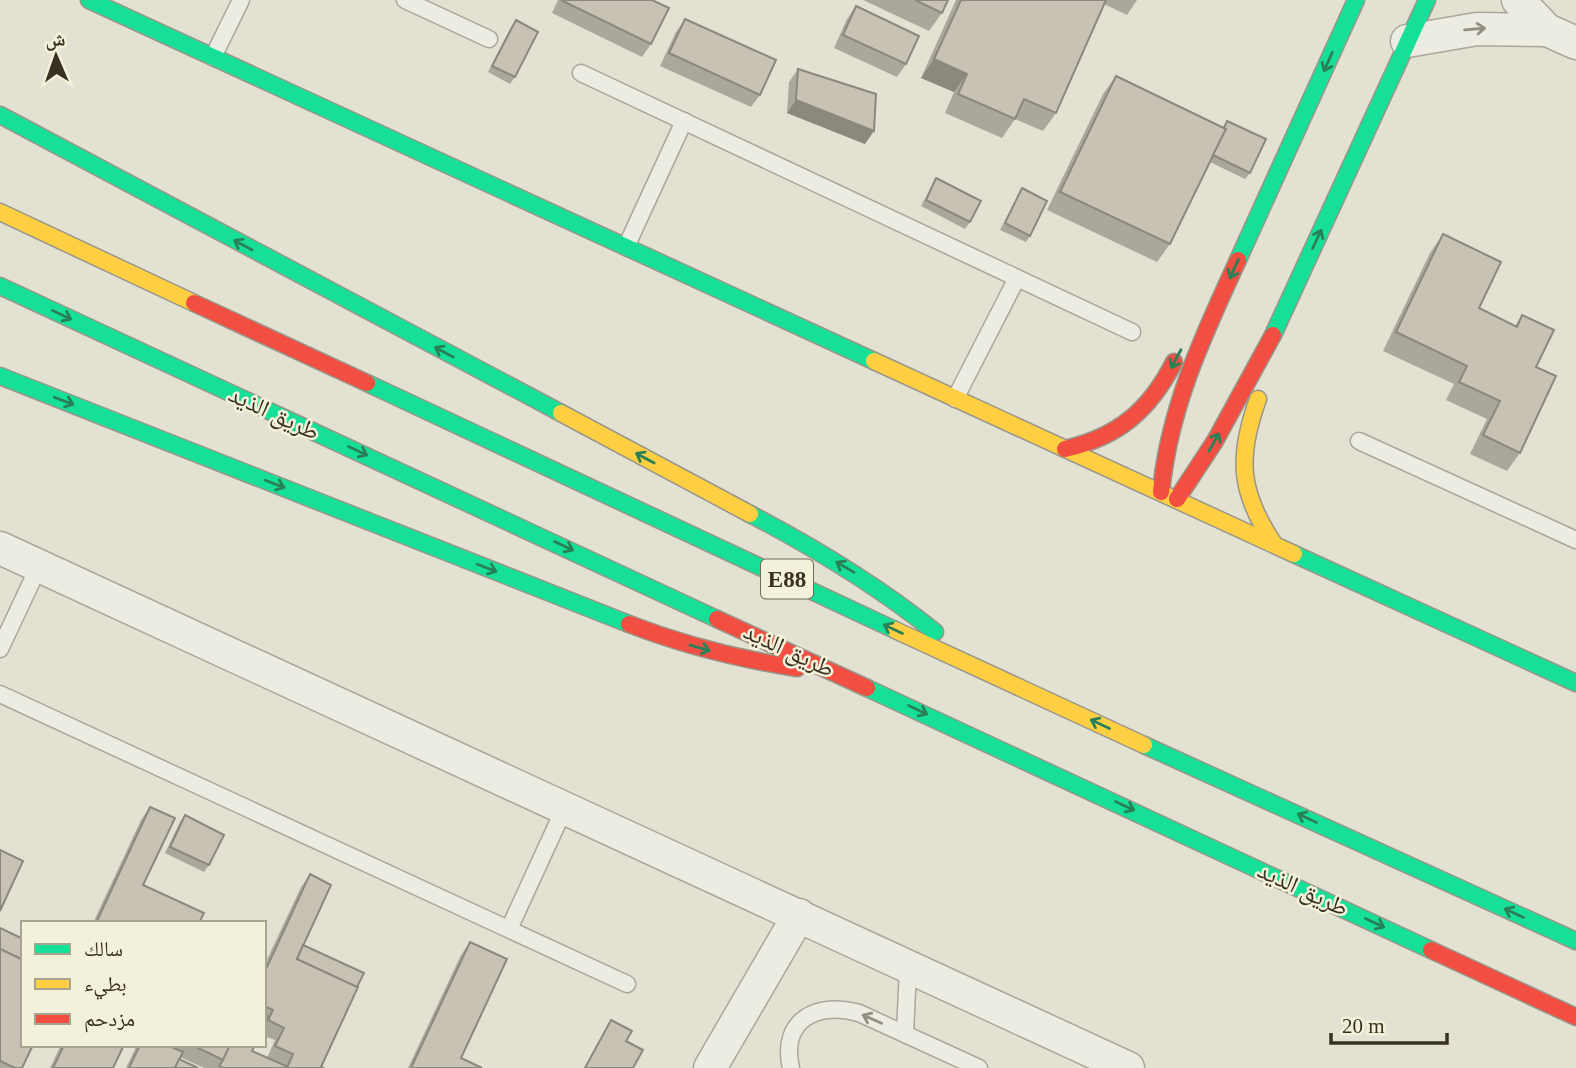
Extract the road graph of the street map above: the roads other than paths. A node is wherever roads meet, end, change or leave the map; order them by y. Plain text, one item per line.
1 (89, 0) edge
2 (241, 0) edge
3 (405, 0) edge
4 (1427, 0) edge
5 (1518, 0) edge
6 (1347, 8) edge
7 (1547, 30) junction
8 (489, 39) dead end
9 (1408, 41) junction
10 (1576, 43) edge
11 (213, 57) junction
12 (581, 74) dead end
13 (0, 114) edge
14 (684, 121) junction
15 (0, 212) edge
16 (626, 247) junction
17 (1017, 278) junction
18 (0, 286) edge
19 (1222, 306) junction
20 (1132, 332) dead end
21 (1266, 333) junction
22 (0, 376) edge
23 (955, 399) junction
24 (1359, 442) dead end
25 (1066, 449) junction
26 (1161, 492) junction
27 (1177, 499) junction
28 (1576, 540) edge
29 (1274, 544) junction
30 (0, 548) edge
31 (39, 566) junction
32 (0, 649) edge
33 (976, 668) junction
34 (834, 671) junction
35 (1576, 684) edge
36 (0, 694) edge
37 (565, 807) junction
38 (799, 915) junction
39 (509, 929) junction
40 (1576, 941) edge
41 (908, 967) junction
42 (627, 984) dead end
43 (1576, 1017) edge
44 (905, 1034) junction
45 (710, 1068) edge
46 (791, 1068) edge
47 (979, 1068) edge
48 (1128, 1068) edge

1 - 11 main road
2 - 11 lane
3 - 8 lane
4 - 9 main road
5 - 7 street
6 -> 19 main road
9 -> 7 street
7 - 10 street
21 -> 9 main road
11 - 16 main road
12 - 14 lane
33 -> 13 main road
14 - 16 lane
14 - 17 lane
33 -> 15 main road, E88
16 - 23 main road
17 - 20 lane
17 - 23 lane
18 -> 34 main road, طريق الذيد / E88
19 -> 25 main road
19 - 26 main road
27 -> 21 main road
21 - 29 main road
22 -> 34 main road
23 - 25 main road
24 - 28 lane
25 - 26 main road
26 - 27 main road
27 - 29 main road
29 - 35 main road
30 - 31 street
31 - 32 lane
31 - 37 street
40 -> 33 main road, E88
34 -> 43 main road, طريق الذيد / E88
36 - 39 lane
37 - 38 street
37 - 39 lane
38 - 41 street
38 - 45 street
39 - 42 lane
41 - 44 lane
41 - 48 street
44 -> 46 lane
44 - 47 lane

